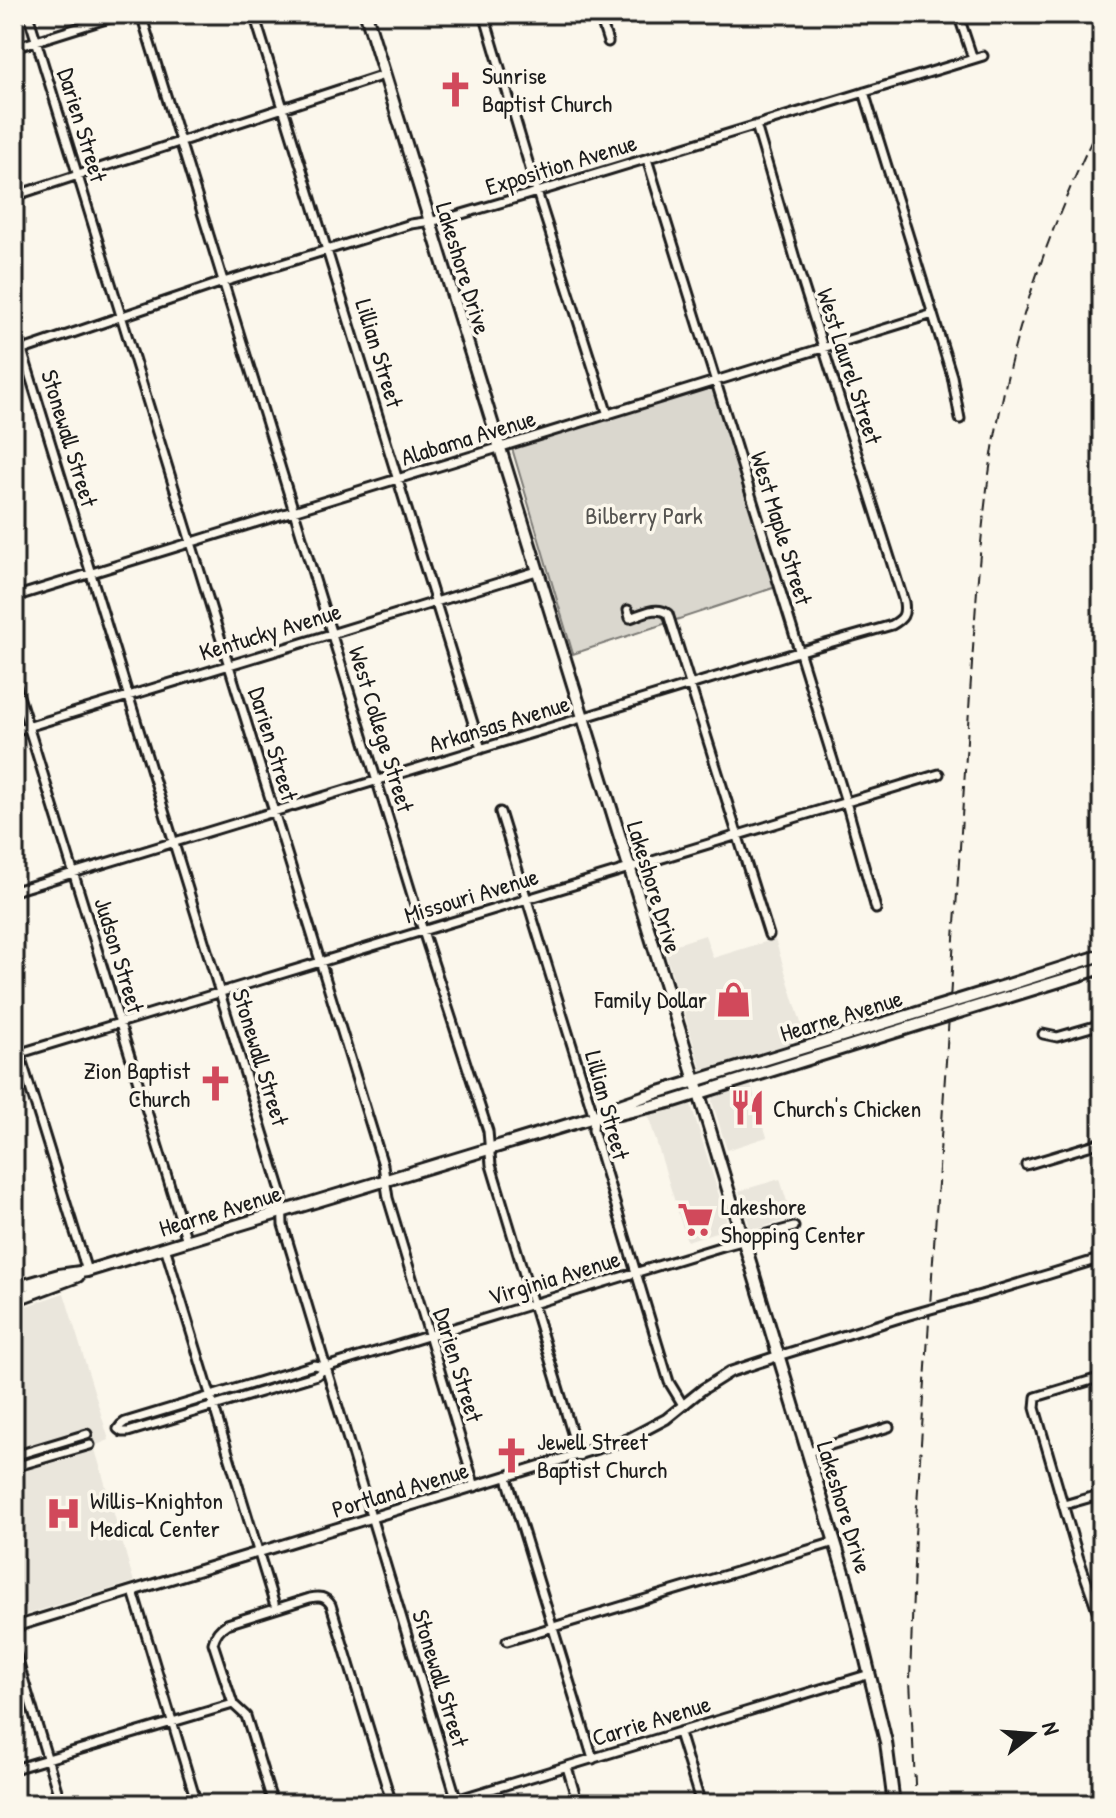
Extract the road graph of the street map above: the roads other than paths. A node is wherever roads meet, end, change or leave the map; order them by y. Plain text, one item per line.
1 (28, 14) edge
2 (122, 14) edge
3 (141, 14) edge
4 (254, 14) edge
5 (484, 14) edge
6 (599, 14) edge
7 (958, 14) edge
8 (368, 15) edge
9 (36, 41) junction
10 (608, 42) dead end
11 (14, 48) edge
12 (983, 56) dead end
13 (973, 59) junction
14 (384, 75) junction
15 (864, 92) junction
16 (283, 107) junction
17 (756, 125) junction
18 (180, 140) junction
19 (647, 159) junction
20 (78, 175) junction
21 (537, 192) junction
22 (14, 196) edge
23 (429, 221) junction
24 (327, 250) junction
25 (224, 282) junction
26 (933, 314) junction
27 (121, 317) junction
28 (14, 324) edge
29 (824, 348) junction
30 (18, 352) edge
31 (716, 381) junction
32 (608, 415) junction
33 (960, 419) dead end
34 (499, 448) junction
35 (397, 479) junction
36 (294, 511) junction
37 (190, 541) junction
38 (537, 571) junction
39 (90, 573) junction
40 (14, 597) edge
41 (435, 602) junction
42 (628, 610) dead end
43 (903, 618) joint
44 (332, 634) junction
45 (799, 652) junction
46 (228, 665) junction
47 (14, 680) edge
48 (690, 686) junction
49 (128, 695) junction
50 (583, 719) junction
51 (28, 726) junction
52 (14, 731) edge
53 (481, 749) junction
54 (939, 774) dead end
55 (377, 781) junction
56 (846, 802) junction
57 (500, 812) dead end
58 (274, 813) junction
59 (737, 835) junction
60 (174, 843) junction
61 (629, 868) junction
62 (74, 873) junction
63 (14, 891) edge
64 (527, 899) junction
65 (876, 909) dead end
66 (423, 931) junction
67 (769, 935) dead end
68 (1102, 955) edge
69 (320, 962) junction
70 (1102, 968) edge
71 (1008, 991) junction
72 (220, 992) junction
73 (927, 1016) junction
74 (120, 1023) junction
75 (1102, 1024) edge
76 (1043, 1034) dead end
77 (14, 1036) edge
78 (796, 1049) junction
79 (17, 1054) edge
80 (800, 1063) junction
81 (695, 1081) junction
82 (699, 1094) junction
83 (594, 1117) junction
84 (1102, 1144) edge
85 (490, 1148) junction
86 (1026, 1165) dead end
87 (385, 1180) junction
88 (283, 1211) junction
89 (794, 1227) dead end
90 (187, 1241) junction
91 (743, 1242) junction
92 (165, 1247) junction
93 (1102, 1258) edge
94 (87, 1271) junction
95 (636, 1273) junction
96 (14, 1288) edge
97 (14, 1300) edge
98 (533, 1304) junction
99 (430, 1336) junction
100 (778, 1356) junction
101 (326, 1367) junction
102 (1102, 1377) edge
103 (210, 1397) junction
104 (683, 1405) junction
105 (213, 1407) junction
106 (889, 1427) dead end
107 (87, 1434) dead end
108 (90, 1445) dead end
109 (808, 1452) junction
110 (14, 1456) edge
111 (579, 1456) junction
112 (14, 1467) edge
113 (507, 1478) junction
114 (475, 1487) junction
115 (1102, 1494) edge
116 (1064, 1505) junction
117 (372, 1519) junction
118 (835, 1542) junction
119 (257, 1553) junction
120 (133, 1591) junction
121 (274, 1603) dead end
122 (1100, 1612) edge
123 (1102, 1624) edge
124 (14, 1627) edge
125 (552, 1628) junction
126 (507, 1641) dead end
127 (14, 1648) edge
128 (870, 1674) junction
129 (233, 1704) junction
130 (172, 1721) junction
131 (679, 1733) junction
132 (47, 1759) junction
133 (593, 1759) junction
134 (567, 1767) junction
135 (14, 1769) edge
136 (458, 1802) edge
137 (61, 1804) edge
138 (197, 1804) edge
139 (273, 1804) edge
140 (392, 1804) edge
141 (443, 1804) edge
142 (578, 1804) edge
143 (701, 1804) edge
144 (891, 1804) edge

1 - 9 street, Darien Street
2 - 9 street
3 - 18 street, West College Street
4 - 16 street, Lillian Street
5 - 21 street
6 - 10 street
7 - 13 street
8 - 14 main road, Lakeshore Drive
9 - 11 street
9 - 20 street, Darien Street
12 - 13 street, Exposition Avenue
13 - 15 street, Exposition Avenue
14 - 16 street
14 - 23 main road, Lakeshore Drive
15 - 17 street, Exposition Avenue
15 - 26 street
16 - 18 street
16 - 24 street, Lillian Street
17 - 19 street, Exposition Avenue
17 - 29 street, West Laurel Street
18 - 20 street
18 - 25 street, West College Street
19 - 21 street, Exposition Avenue
19 - 31 street, West Maple Street
20 - 22 street
20 - 27 street, Darien Street
21 - 23 street, Exposition Avenue
21 - 32 street
23 - 24 street, Exposition Avenue
23 - 34 main road, Lakeshore Drive
24 - 25 street, Exposition Avenue
24 - 35 street, Lillian Street
25 - 27 street, Exposition Avenue
25 - 36 street, West College Street
26 - 29 street, Alabama Avenue
26 - 33 street
27 - 30 street, Exposition Avenue
27 - 37 street, Darien Street
28 - 30 street, Stonewall Street
29 - 31 street, Alabama Avenue
29 - 43 street, West Laurel Street
30 - 39 street, Stonewall Street
31 - 32 street, Alabama Avenue
31 - 45 street, West Maple Street
32 - 34 street, Alabama Avenue
34 - 35 street, Alabama Avenue
34 - 38 main road, Lakeshore Drive
35 - 36 street, Alabama Avenue
35 - 41 street, Lillian Street
36 - 37 street, Alabama Avenue
36 - 44 street, West College Street
37 - 39 street, Alabama Avenue
37 - 46 street, Darien Street
38 - 41 street, Kentucky Avenue
38 - 50 main road, Lakeshore Drive
39 - 40 street, Alabama Avenue
39 - 49 street, Stonewall Street
41 - 44 street, Kentucky Avenue
41 - 53 street, Lillian Street
42 - 48 street
43 - 45 street, Arkansas Avenue
44 - 46 street, Kentucky Avenue
44 - 55 street, West College Street
45 - 48 street, Arkansas Avenue
45 - 56 street, West Maple Street
46 - 49 street, Kentucky Avenue
46 - 58 street, Darien Street
47 - 51 street, Judson Street
48 - 50 street, Arkansas Avenue
48 - 59 street
49 - 51 street, Kentucky Avenue
49 - 60 street, Stonewall Street
50 - 53 street, Arkansas Avenue
50 - 61 main road, Lakeshore Drive
51 - 52 street, Kentucky Avenue
51 - 62 street, Judson Street
53 - 55 street, Arkansas Avenue
54 - 56 street, Missouri Avenue
55 - 58 street, Arkansas Avenue
55 - 66 street, West College Street
56 - 59 street, Missouri Avenue
56 - 65 street, West Maple Street
57 - 64 street, Lillian Street
58 - 60 street, Arkansas Avenue
58 - 69 street, Darien Street
59 - 61 street, Missouri Avenue
59 - 67 street
60 - 62 street, Arkansas Avenue
60 - 72 street, Stonewall Street
61 - 64 street, Missouri Avenue
61 - 81 main road, Lakeshore Drive
62 - 63 street, Arkansas Avenue
62 - 74 street, Judson Street
64 - 66 street, Missouri Avenue
64 - 83 street, Lillian Street
66 - 69 street, Missouri Avenue
66 - 85 street, West College Street
68 - 71 main road, Hearne Avenue
69 - 72 street, Missouri Avenue
69 - 87 street, Darien Street
70 - 71 main road, Hearne Avenue
71 - 73 main road, Hearne Avenue, bridge
72 - 74 street, Missouri Avenue
72 - 88 street, Stonewall Street
73 - 78 main road, Hearne Avenue
73 - 80 main road, Hearne Avenue
74 - 79 street, Missouri Avenue
74 - 90 street, Judson Street
75 - 76 street
77 - 79 street
78 - 80 main road
78 - 81 main road, Hearne Avenue
79 - 94 street
80 - 82 main road, Hearne Avenue
81 - 82 main road, Lakeshore Drive
81 - 83 main road, Hearne Avenue
82 - 83 main road, Hearne Avenue
82 - 91 main road, Lakeshore Drive
83 - 85 main road, Hearne Avenue
83 - 95 street, Lillian Street
84 - 86 street
85 - 87 main road, Hearne Avenue
85 - 98 street, West College Street
87 - 88 main road, Hearne Avenue
87 - 99 street, Darien Street
88 - 90 main road, Hearne Avenue
88 - 101 street, Stonewall Street
89 - 91 street, Virginia Avenue
90 - 92 main road, Hearne Avenue
91 - 95 street, Virginia Avenue
91 - 100 main road, Lakeshore Drive
92 - 94 main road, Hearne Avenue
92 - 103 street
93 - 100 street, Portland Avenue, bridge
94 - 96 main road, Hearne Avenue
94 - 97 main road, Hearne Avenue
95 - 98 street, Virginia Avenue
95 - 104 street, Lillian Street
98 - 99 street, Virginia Avenue
98 - 111 street, West College Street
99 - 101 street, Virginia Avenue
99 - 114 street, Darien Street
100 - 104 street, Portland Avenue
100 - 109 main road, Lakeshore Drive
101 - 103 street, Virginia Avenue
101 - 105 street, Virginia Avenue
101 - 117 street, Stonewall Street
102 - 116 street
103 - 105 street
103 - 105 street, Virginia Avenue
104 - 111 street, Portland Avenue
105 - 119 street
106 - 109 street
107 - 110 street
108 - 112 street
109 - 118 main road, Lakeshore Drive
111 - 113 street, Portland Avenue
113 - 114 street, Portland Avenue
113 - 125 street
114 - 117 street, Portland Avenue
115 - 116 street
116 - 122 street
117 - 119 street, Portland Avenue
117 - 136 street, Stonewall Street
118 - 125 street
118 - 128 main road, Lakeshore Drive
119 - 120 street, Portland Avenue
119 - 121 street
120 - 124 street, Portland Avenue
120 - 130 street
122 - 123 street
125 - 126 street
125 - 133 street
127 - 132 street
128 - 131 street, Carrie Avenue
128 - 144 main road, Lakeshore Drive
129 - 130 street
129 - 139 street
129 - 140 street
130 - 132 street
130 - 138 street
131 - 133 street, Carrie Avenue
131 - 143 street
132 - 135 street
132 - 137 street
133 - 134 street, Carrie Avenue
134 - 136 street, Carrie Avenue
134 - 142 street
136 - 141 street, Carrie Avenue

